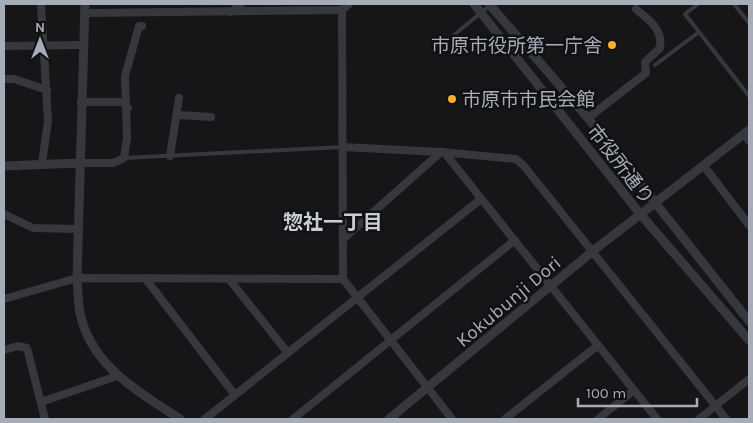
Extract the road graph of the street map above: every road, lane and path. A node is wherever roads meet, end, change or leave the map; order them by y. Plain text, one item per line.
1 (41, 4) edge
2 (166, 4) edge
3 (241, 4) edge
4 (349, 4) edge
5 (474, 4) edge
6 (698, 4) edge
7 (734, 4) edge
8 (490, 5) edge
9 (84, 8) edge
10 (636, 9) dead end
11 (342, 10) junction
12 (231, 12) junction
13 (165, 13) junction
14 (481, 13) junction
15 (749, 22) edge
16 (142, 26) dead end
17 (699, 32) junction
18 (454, 35) dead end
19 (82, 45) junction
20 (4, 46) edge
21 (43, 46) junction
22 (655, 65) dead end
23 (4, 79) edge
24 (48, 90) junction
25 (749, 96) edge
26 (179, 98) dead end
27 (81, 102) junction
28 (128, 108) junction
29 (178, 115) junction
30 (211, 117) dead end
31 (588, 118) junction
32 (747, 135) edge
33 (342, 147) junction
34 (443, 152) junction
35 (170, 156) junction
36 (124, 158) junction
37 (79, 163) junction
38 (42, 164) junction
39 (4, 166) edge
40 (704, 166) junction
41 (481, 199) junction
42 (656, 203) junction
43 (4, 214) edge
44 (640, 215) junction
45 (749, 224) edge
46 (78, 229) junction
47 (343, 239) junction
48 (514, 240) junction
49 (593, 251) junction
50 (76, 278) junction
51 (145, 278) junction
52 (229, 279) junction
53 (343, 279) junction
54 (552, 287) junction
55 (357, 297) junction
56 (4, 299) edge
57 (749, 321) edge
58 (390, 340) junction
59 (749, 340) edge
60 (597, 346) junction
61 (4, 350) edge
62 (288, 352) junction
63 (117, 376) junction
64 (749, 379) edge
65 (428, 389) junction
66 (633, 391) junction
67 (235, 395) junction
68 (41, 402) junction
69 (715, 406) junction
70 (45, 419) edge
71 (180, 419) edge
72 (205, 419) edge
73 (293, 419) edge
74 (389, 419) edge
75 (452, 419) edge
76 (505, 419) edge
77 (598, 419) edge
78 (657, 419) edge
79 (699, 419) edge
80 (726, 419) edge

1 - 21 street
2 - 13 street
3 - 12 street
4 - 11 street
5 - 14 street, 市役所通り
6 - 17 lane
7 - 15 lane
8 - 14 lane
8 - 31 street, 市役所通り
9 - 13 street
9 - 19 street
10 - 31 street
11 - 12 street
11 - 33 street
12 - 13 street
14 - 18 lane
14 - 44 street, 市役所通り
16 - 28 street
17 - 22 lane
17 - 25 lane
19 - 21 street
19 - 27 street
20 - 21 street
21 - 24 street
23 - 24 street
24 - 38 street
26 - 29 street
27 - 28 street
27 - 37 street
28 - 36 street
29 - 30 street
29 - 35 street
31 - 42 street, 市役所通り
32 - 40 street, Kokubunji Dori
33 - 34 street
33 - 35 lane
33 - 47 street
34 - 41 street
34 - 47 street
34 - 49 street
35 - 36 lane
36 - 37 street
37 - 38 street
37 - 46 street
38 - 39 street
40 - 42 street, Kokubunji Dori
40 - 45 street
41 - 48 street
41 - 55 street
42 - 44 street, Kokubunji Dori
42 - 57 street, 市役所通り
43 - 46 street
44 - 49 street, Kokubunji Dori
44 - 59 street, 市役所通り
46 - 50 street
47 - 53 street
48 - 54 street
48 - 58 street
49 - 54 street, Kokubunji Dori
49 - 69 street
50 - 51 street
50 - 56 street
50 - 63 street
51 - 52 street
51 - 67 street
52 - 53 street
52 - 62 street
53 - 55 street
54 - 60 street
54 - 65 street, Kokubunji Dori
55 - 58 street
55 - 62 street
58 - 65 street
58 - 73 street
60 - 66 street
60 - 76 street
61 - 68 street
62 - 67 street
63 - 68 street
63 - 71 street
64 - 69 street
65 - 74 street, Kokubunji Dori
65 - 75 street
66 - 77 street
66 - 78 street
67 - 72 street
68 - 70 street
69 - 79 street
69 - 80 street

